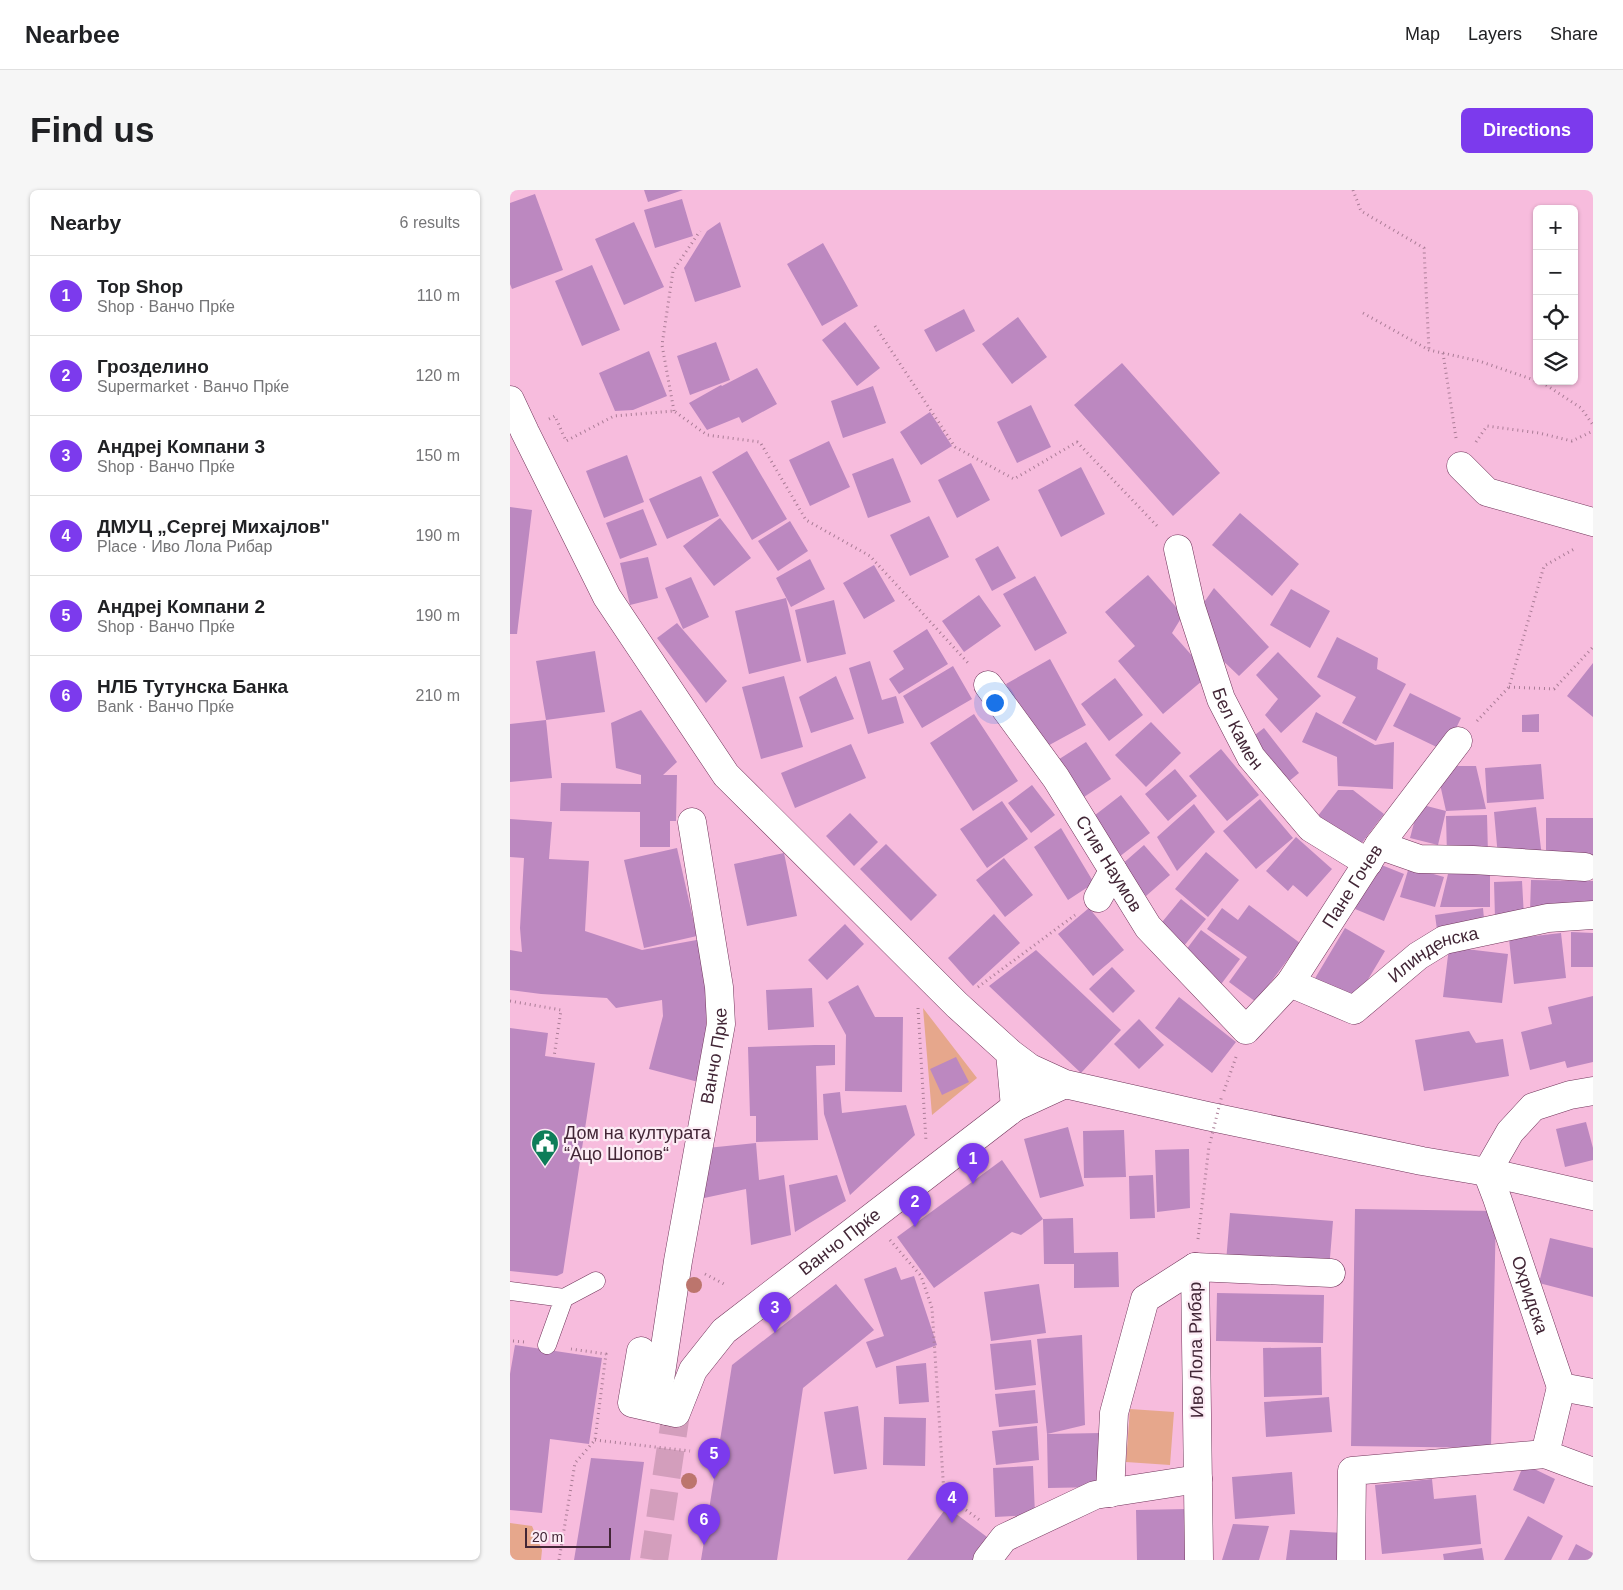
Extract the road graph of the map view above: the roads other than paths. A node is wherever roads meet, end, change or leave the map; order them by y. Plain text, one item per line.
1 (520, 413) edge
2 (1461, 466) road end
3 (1593, 522) edge
4 (1178, 549) road end
5 (988, 685) road end
6 (1458, 741) road end
7 (692, 822) dead end
8 (1374, 854) junction
9 (1585, 867) dead end
10 (1113, 871) junction
11 (1098, 898) road end
12 (1593, 915) edge
13 (1290, 983) junction
14 (1246, 1030) joint
15 (1037, 1070) junction
16 (1593, 1092) edge
17 (1015, 1107) junction
18 (1487, 1172) junction
19 (1593, 1196) edge
20 (1195, 1267) junction
21 (1332, 1273) dead end
22 (596, 1281) dead end
23 (510, 1291) edge
24 (564, 1298) junction
25 (547, 1345) dead end
26 (641, 1351) dead end
27 (1561, 1387) junction
28 (1593, 1393) edge
29 (667, 1411) junction
30 (1545, 1454) junction
31 (1593, 1472) edge
32 (1198, 1479) junction
33 (1110, 1493) junction
34 (987, 1560) edge
35 (1199, 1560) edge
36 (1351, 1560) edge

1 - 15 street
2 - 3 street
4 - 8 street, Бел Камен
5 - 10 street, Стив Наумов
6 - 8 street, Пане Гочев
7 - 29 street, Ванчо Прке
8 - 9 street, Бел Камен
8 - 13 street, Пане Гочев
10 - 11 street
10 - 14 street, Стив Наумов
12 - 13 street, Илинденска
13 - 14 street, Пане Гочев
15 - 17 street
15 - 17 street
15 - 18 street
16 - 18 street
17 - 29 street, Ванчо Прќе
18 - 19 street
18 - 27 street, Охридска
20 - 21 street, Иво Лола Рибар
20 - 32 street, Иво Лола Рибар
20 - 33 street
22 - 24 lane
23 - 24 lane
24 - 25 lane
26 - 29 street
27 - 28 street
27 - 30 street
30 - 31 street
30 - 36 street
32 - 33 street
32 - 35 street, Иво Лола Рибар
33 - 34 street

